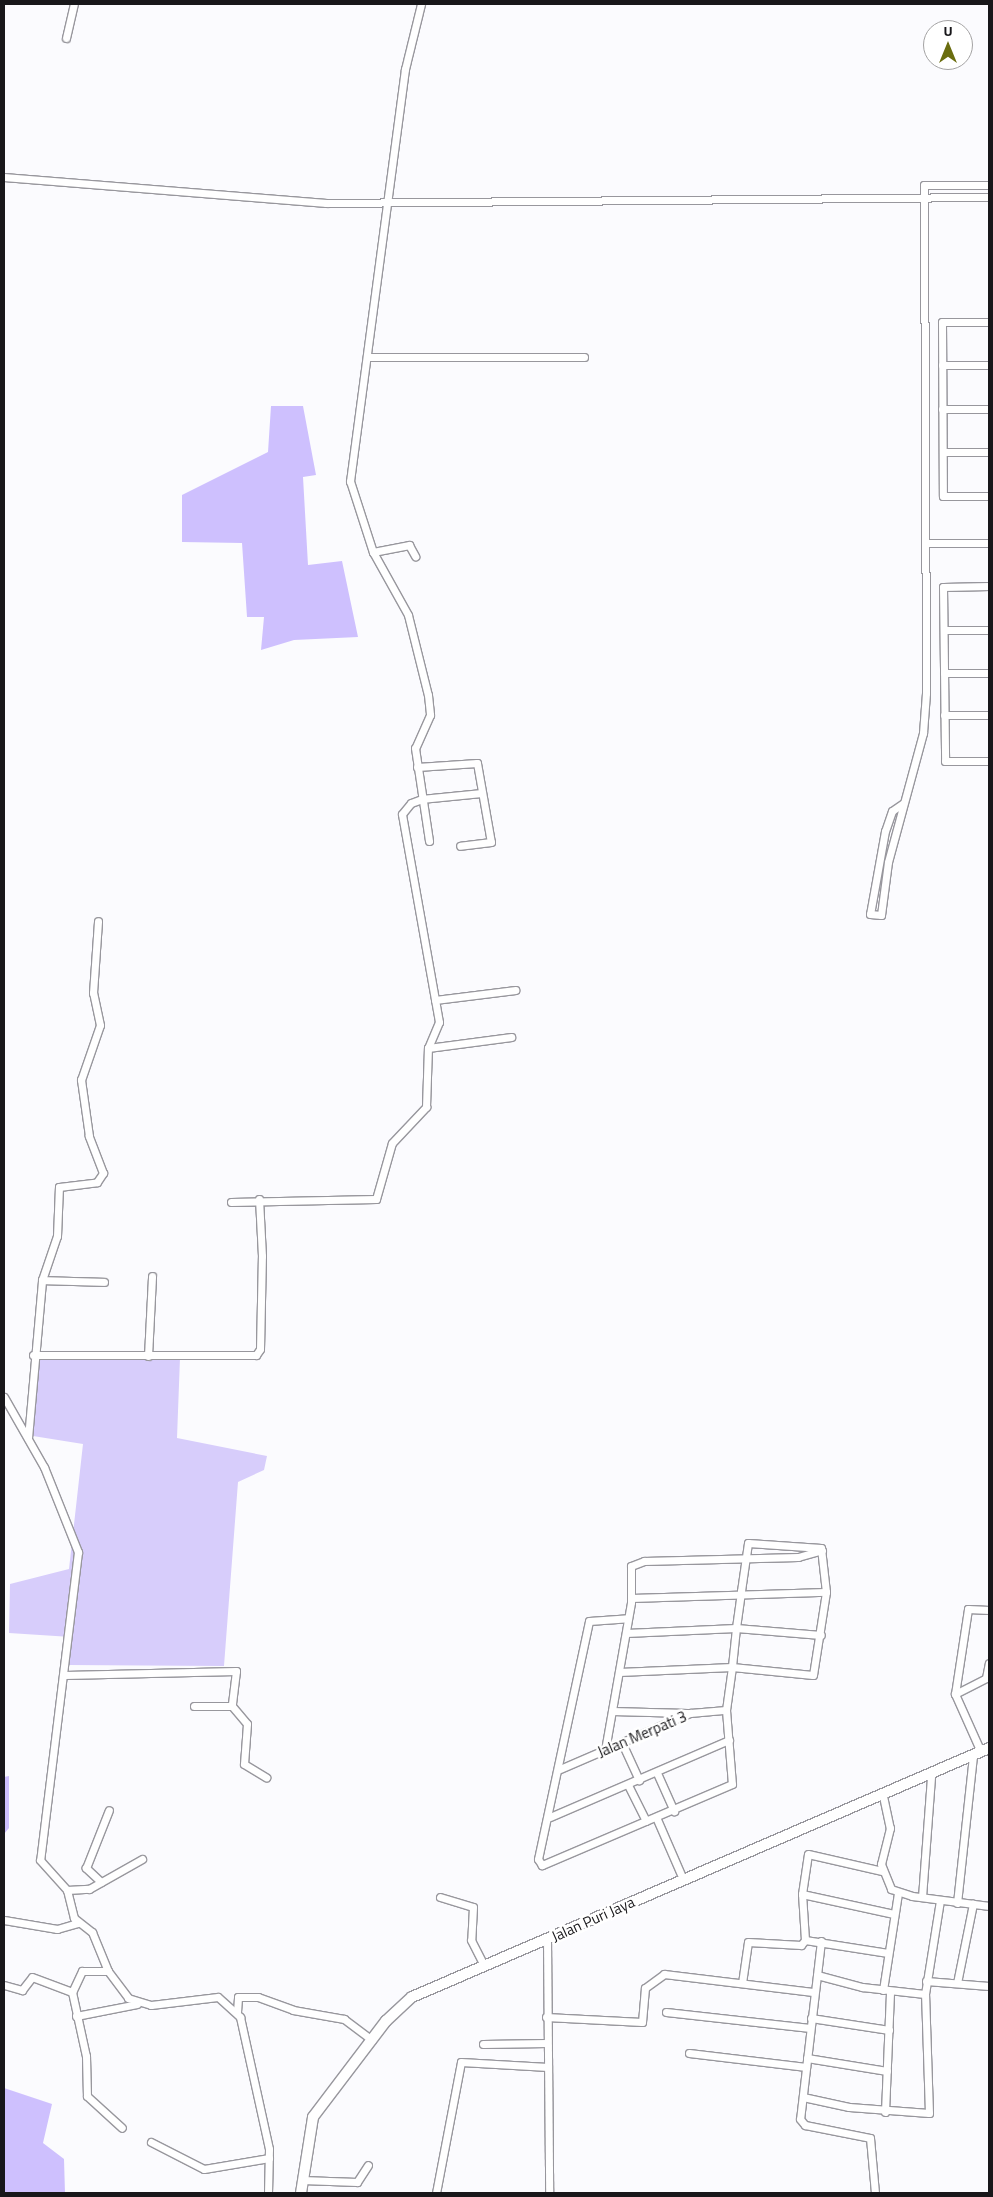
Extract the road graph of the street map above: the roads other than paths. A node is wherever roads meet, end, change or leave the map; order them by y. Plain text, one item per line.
1 (74, 4) edge
2 (421, 4) edge
3 (66, 38) dead end
4 (4, 177) edge
5 (989, 185) edge
6 (989, 197) edge
7 (924, 198) junction
8 (389, 204) junction
9 (989, 322) edge
10 (584, 357) dead end
11 (367, 358) junction
12 (942, 365) junction
13 (989, 365) edge
14 (942, 409) junction
15 (989, 409) edge
16 (942, 452) junction
17 (989, 452) edge
18 (989, 496) edge
19 (927, 543) junction
20 (989, 543) edge
21 (373, 552) junction
22 (415, 556) dead end
23 (989, 586) edge
24 (944, 630) junction
25 (989, 630) edge
26 (944, 673) junction
27 (989, 673) edge
28 (944, 715) junction
29 (989, 715) edge
30 (989, 761) edge
31 (417, 767) junction
32 (481, 793) junction
33 (422, 799) junction
34 (902, 804) junction
35 (885, 831) junction
36 (896, 834) junction
37 (430, 841) dead end
38 (460, 846) dead end
39 (98, 921) dead end
40 (515, 990) dead end
41 (435, 1000) junction
42 (511, 1037) dead end
43 (428, 1048) junction
44 (259, 1199) junction
45 (231, 1202) dead end
46 (152, 1276) dead end
47 (42, 1280) junction
48 (104, 1282) dead end
49 (33, 1355) junction
50 (148, 1356) junction
51 (4, 1398) edge
52 (28, 1440) junction
53 (822, 1550) junction
54 (746, 1557) junction
55 (741, 1592) junction
56 (826, 1592) junction
57 (631, 1598) junction
58 (989, 1610) edge
59 (628, 1618) junction
60 (736, 1628) junction
61 (626, 1633) junction
62 (821, 1635) junction
63 (989, 1663) edge
64 (732, 1667) junction
65 (619, 1672) junction
66 (65, 1674) junction
67 (988, 1678) edge
68 (955, 1694) junction
69 (194, 1706) dead end
70 (232, 1706) junction
71 (612, 1710) junction
72 (726, 1710) junction
73 (690, 1713) junction
74 (729, 1740) junction
75 (622, 1743) junction
76 (605, 1750) junction
77 (981, 1752) edge
78 (560, 1769) junction
79 (657, 1773) junction
80 (931, 1776) junction
81 (266, 1777) dead end
82 (639, 1780) junction
83 (628, 1785) junction
84 (883, 1796) junction
85 (108, 1810) dead end
86 (674, 1811) junction
87 (656, 1817) junction
88 (550, 1818) junction
89 (646, 1821) junction
90 (142, 1859) dead end
91 (882, 1871) junction
92 (681, 1874) junction
93 (101, 1882) junction
94 (67, 1890) junction
95 (898, 1893) junction
96 (802, 1894) junction
97 (440, 1897) dead end
98 (922, 1898) junction
99 (940, 1900) junction
100 (958, 1903) junction
101 (973, 1904) junction
102 (989, 1906) edge
103 (894, 1914) junction
104 (4, 1920) edge
105 (78, 1922) junction
106 (547, 1939) junction
107 (805, 1940) junction
108 (821, 1940) junction
109 (888, 1954) junction
110 (484, 1965) junction
111 (108, 1971) junction
112 (816, 1975) junction
113 (926, 1981) junction
114 (742, 1983) junction
115 (957, 1984) junction
116 (4, 1985) edge
117 (989, 1986) edge
118 (887, 1991) junction
119 (72, 1992) junction
120 (814, 1992) junction
121 (925, 1994) junction
122 (137, 2004) junction
123 (237, 2012) junction
124 (666, 2012) dead end
125 (76, 2016) junction
126 (546, 2017) junction
127 (811, 2018) junction
128 (810, 2028) junction
129 (889, 2030) junction
130 (372, 2040) junction
131 (548, 2043) junction
132 (483, 2044) dead end
133 (688, 2053) dead end
134 (807, 2058) junction
135 (548, 2067) junction
136 (806, 2067) junction
137 (887, 2071) junction
138 (803, 2097) junction
139 (885, 2112) junction
140 (122, 2128) dead end
141 (151, 2142) dead end
142 (269, 2158) junction
143 (368, 2165) dead end
144 (302, 2180) junction
145 (268, 2193) edge
146 (301, 2193) edge
147 (436, 2193) edge
148 (549, 2193) edge
149 (875, 2193) edge

1 - 3 street
2 - 8 street
4 - 8 street
5 - 7 street
6 - 7 street
7 - 8 street
7 - 19 street
8 - 11 street
9 - 12 street
10 - 11 street
11 - 21 street
12 - 13 street
12 - 14 street
14 - 15 street
14 - 16 street
16 - 17 street
16 - 18 street
19 - 20 street
19 - 34 street
21 - 22 street
21 - 31 street
23 - 24 street
24 - 25 street
24 - 26 street
26 - 27 street
26 - 28 street
28 - 29 street
28 - 30 street
31 - 32 street
31 - 33 street
32 - 33 street
32 - 38 street
33 - 37 street
33 - 41 street
34 - 35 street
34 - 36 street
35 - 36 street
35 - 36 street
39 - 47 street
40 - 41 street
41 - 43 street
42 - 43 street
43 - 44 street
44 - 45 street
44 - 50 street
46 - 50 street
47 - 48 street
47 - 49 street
49 - 50 street
49 - 52 street
51 - 52 street
52 - 66 street
53 - 54 street
53 - 54 street
53 - 56 street
54 - 55 street
54 - 57 street
55 - 56 street
55 - 57 street
55 - 60 street
56 - 62 street
57 - 59 street
58 - 68 street
59 - 61 street
59 - 78 street
60 - 61 street
60 - 62 street
60 - 64 street
61 - 65 street
62 - 64 street
63 - 67 street
64 - 65 street
64 - 72 street
65 - 71 street
66 - 70 street
66 - 94 street
67 - 68 street
68 - 77 street
69 - 70 street
70 - 81 street
71 - 73 street
71 - 76 street
72 - 73 street, Jalan Merpati 3
72 - 74 street
73 - 75 street, Jalan Merpati 3
74 - 79 street
74 - 86 street
75 - 76 street, Jalan Merpati 3
75 - 82 street
76 - 78 street, Jalan Merpati 3
77 - 80 street, Jalan Puri Jaya
77 - 100 street
78 - 88 street
79 - 82 street
79 - 86 street
80 - 84 street, Jalan Puri Jaya
80 - 98 street
82 - 83 street
83 - 88 street
83 - 89 street
84 - 91 street
84 - 92 street, Jalan Puri Jaya
85 - 93 street
86 - 87 street
87 - 89 street
87 - 92 street
88 - 89 street
90 - 93 street
91 - 95 street
91 - 96 street
92 - 106 street, Jalan Puri Jaya
93 - 94 street
94 - 105 street
95 - 98 street
95 - 103 street
96 - 103 street
96 - 107 street
97 - 110 street
98 - 99 street
99 - 100 street
99 - 113 street
100 - 101 street
101 - 102 street
101 - 115 street
103 - 109 street
104 - 105 street
105 - 111 street
106 - 110 street, Jalan Puri Jaya
106 - 126 street
107 - 108 street
107 - 114 street
108 - 109 street
108 - 112 street
109 - 118 street
110 - 130 street, Jalan Puri Jaya
111 - 119 street
111 - 122 street
112 - 118 street
112 - 120 street
113 - 115 street
113 - 121 street
114 - 120 street
114 - 126 street
115 - 117 street
116 - 119 street
118 - 121 street
118 - 129 street
119 - 125 street
120 - 127 street
121 - 139 street
122 - 123 street
122 - 125 street
123 - 130 street
123 - 142 street
124 - 128 street
125 - 140 street
126 - 131 street
127 - 128 street
127 - 129 street
128 - 134 street
129 - 137 street
130 - 144 street, Jalan Puri Jaya
131 - 132 street
131 - 135 street
133 - 136 street
134 - 136 street
134 - 137 street
135 - 147 street
135 - 148 street
136 - 138 street
137 - 139 street
138 - 139 street
138 - 149 street
141 - 142 street
142 - 145 street
143 - 144 street
144 - 146 street, Jalan Puri Jaya

